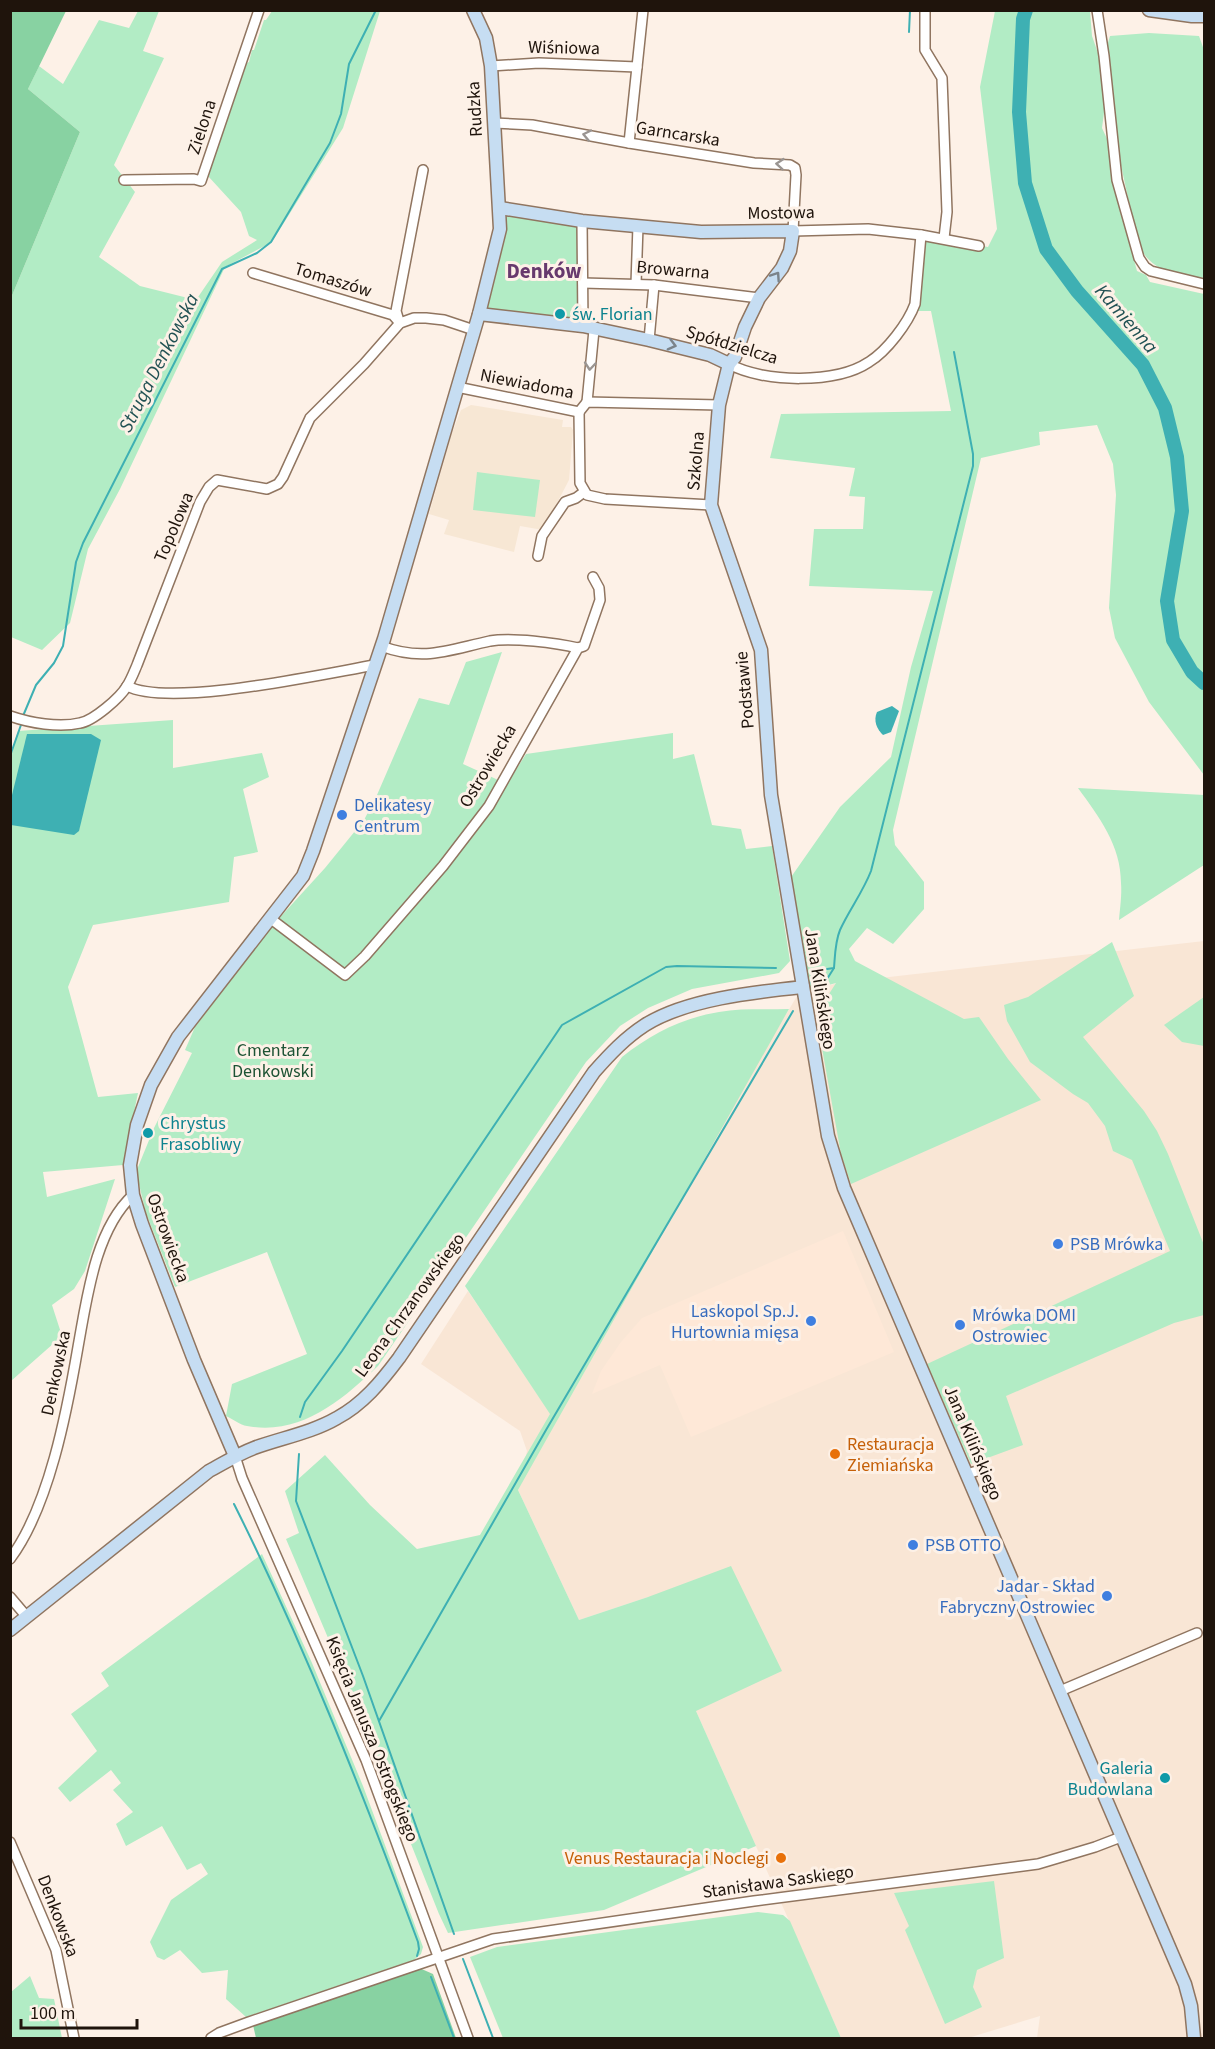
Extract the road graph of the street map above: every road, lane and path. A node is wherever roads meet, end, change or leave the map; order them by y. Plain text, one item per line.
1 (259, 10) edge
2 (473, 10) edge
3 (644, 10) edge
4 (925, 10) edge
5 (1097, 10) edge
6 (1149, 10) edge
7 (1204, 16) edge
8 (491, 66) junction
9 (637, 67) junction
10 (494, 123) junction
11 (629, 143) junction
12 (423, 170) dead end
13 (124, 180) dead end
14 (500, 208) junction
15 (582, 221) junction
16 (638, 226) junction
17 (793, 231) junction
18 (921, 234) junction
19 (944, 238) junction
20 (979, 246) dead end
21 (253, 273) dead end
22 (583, 283) junction
23 (636, 284) junction
24 (1204, 284) edge
25 (654, 285) junction
26 (759, 298) junction
27 (479, 314) junction
28 (400, 323) junction
29 (588, 328) junction
30 (474, 330) junction
31 (649, 340) junction
32 (729, 364) junction
33 (457, 387) junction
34 (587, 402) junction
35 (719, 405) junction
36 (579, 412) junction
37 (584, 492) junction
38 (711, 505) junction
39 (538, 556) dead end
40 (593, 577) dead end
41 (381, 646) junction
42 (578, 648) junction
43 (375, 665) junction
44 (127, 686) junction
45 (12, 716) edge
46 (778, 844) joint
47 (271, 919) junction
48 (803, 987) junction
49 (133, 1195) junction
50 (235, 1456) junction
51 (980, 1470) dead end
52 (967, 1474) junction
53 (10, 1559) edge
54 (10, 1597) edge
55 (27, 1617) junction
56 (10, 1630) edge
57 (1197, 1633) dead end
58 (1060, 1691) junction
59 (1121, 1837) junction
60 (10, 1842) edge
61 (438, 1957) junction
62 (74, 2038) edge
63 (211, 2038) edge
64 (468, 2038) edge
65 (1194, 2038) edge

1 - 13 street, Zielona
2 - 8 street, Rudzka
3 - 9 street
4 - 19 street
5 - 24 street
6 - 7 street
8 - 9 street, Wiśniowa
8 - 10 street, Rudzka
9 - 11 street
11 -> 10 street, Garncarska
10 - 14 street, Rudzka
17 -> 11 street, Garncarska
12 - 28 street
14 - 15 street, Mostowa
14 - 27 street, Rudzka
15 - 16 street, Mostowa
15 - 22 street, Niewiadoma
16 - 17 street, Mostowa
16 - 23 street
17 - 18 street, Mostowa
26 -> 17 street
18 - 19 street, Mostowa
18 - 32 street, Spółdzielcza
19 - 20 street, Mostowa
21 - 28 street, Tomaszów
22 - 23 street, Browarna
22 - 29 street, Niewiadoma
23 - 25 street, Browarna
25 - 26 street, Browarna
25 - 31 street
26 - 32 street
27 - 29 street, Spółdzielcza
27 - 30 street, Ostrowiecka
28 - 30 street
28 - 44 street, Topolowa
29 - 31 street, Spółdzielcza
29 -> 34 street, Niewiadoma
30 - 33 street, Ostrowiecka
31 -> 32 street, Spółdzielcza
32 - 35 street, Szkolna
33 - 36 street, Niewiadoma
33 - 41 street, Ostrowiecka
34 - 35 street, Niewiadoma
34 - 36 street, Niewiadoma
35 - 38 street, Szkolna
36 - 37 street
37 - 38 street, Szkolna
37 - 39 street
38 - 46 street, Podstawie
40 - 42 street
41 - 42 street
41 - 43 street, Ostrowiecka
42 - 47 street, Ostrowiecka
43 - 44 street
43 - 47 street, Ostrowiecka
44 - 45 street, Topolowa
46 - 48 street, Jana Kilińskiego
47 - 49 street, Ostrowiecka
48 - 50 street, Leona Chrzanowskiego
48 - 52 street, Jana Kilińskiego
49 - 50 street, Ostrowiecka
49 - 53 street, Denkowska
50 - 55 street, Leona Chrzanowskiego
50 - 61 street, Księcia Janusza Ostrogskiego
51 - 52 street
52 - 58 street, Jana Kilińskiego
54 - 55 street
55 - 56 street, Leona Chrzanowskiego
57 - 58 street
58 - 59 street, Jana Kilińskiego
59 - 61 street, Stanisława Saskiego
59 - 65 street, Jana Kilińskiego
60 - 62 street, Denkowska
61 - 63 street, Stanisława Saskiego
61 - 64 street, Księcia Janusza Ostrogskiego

